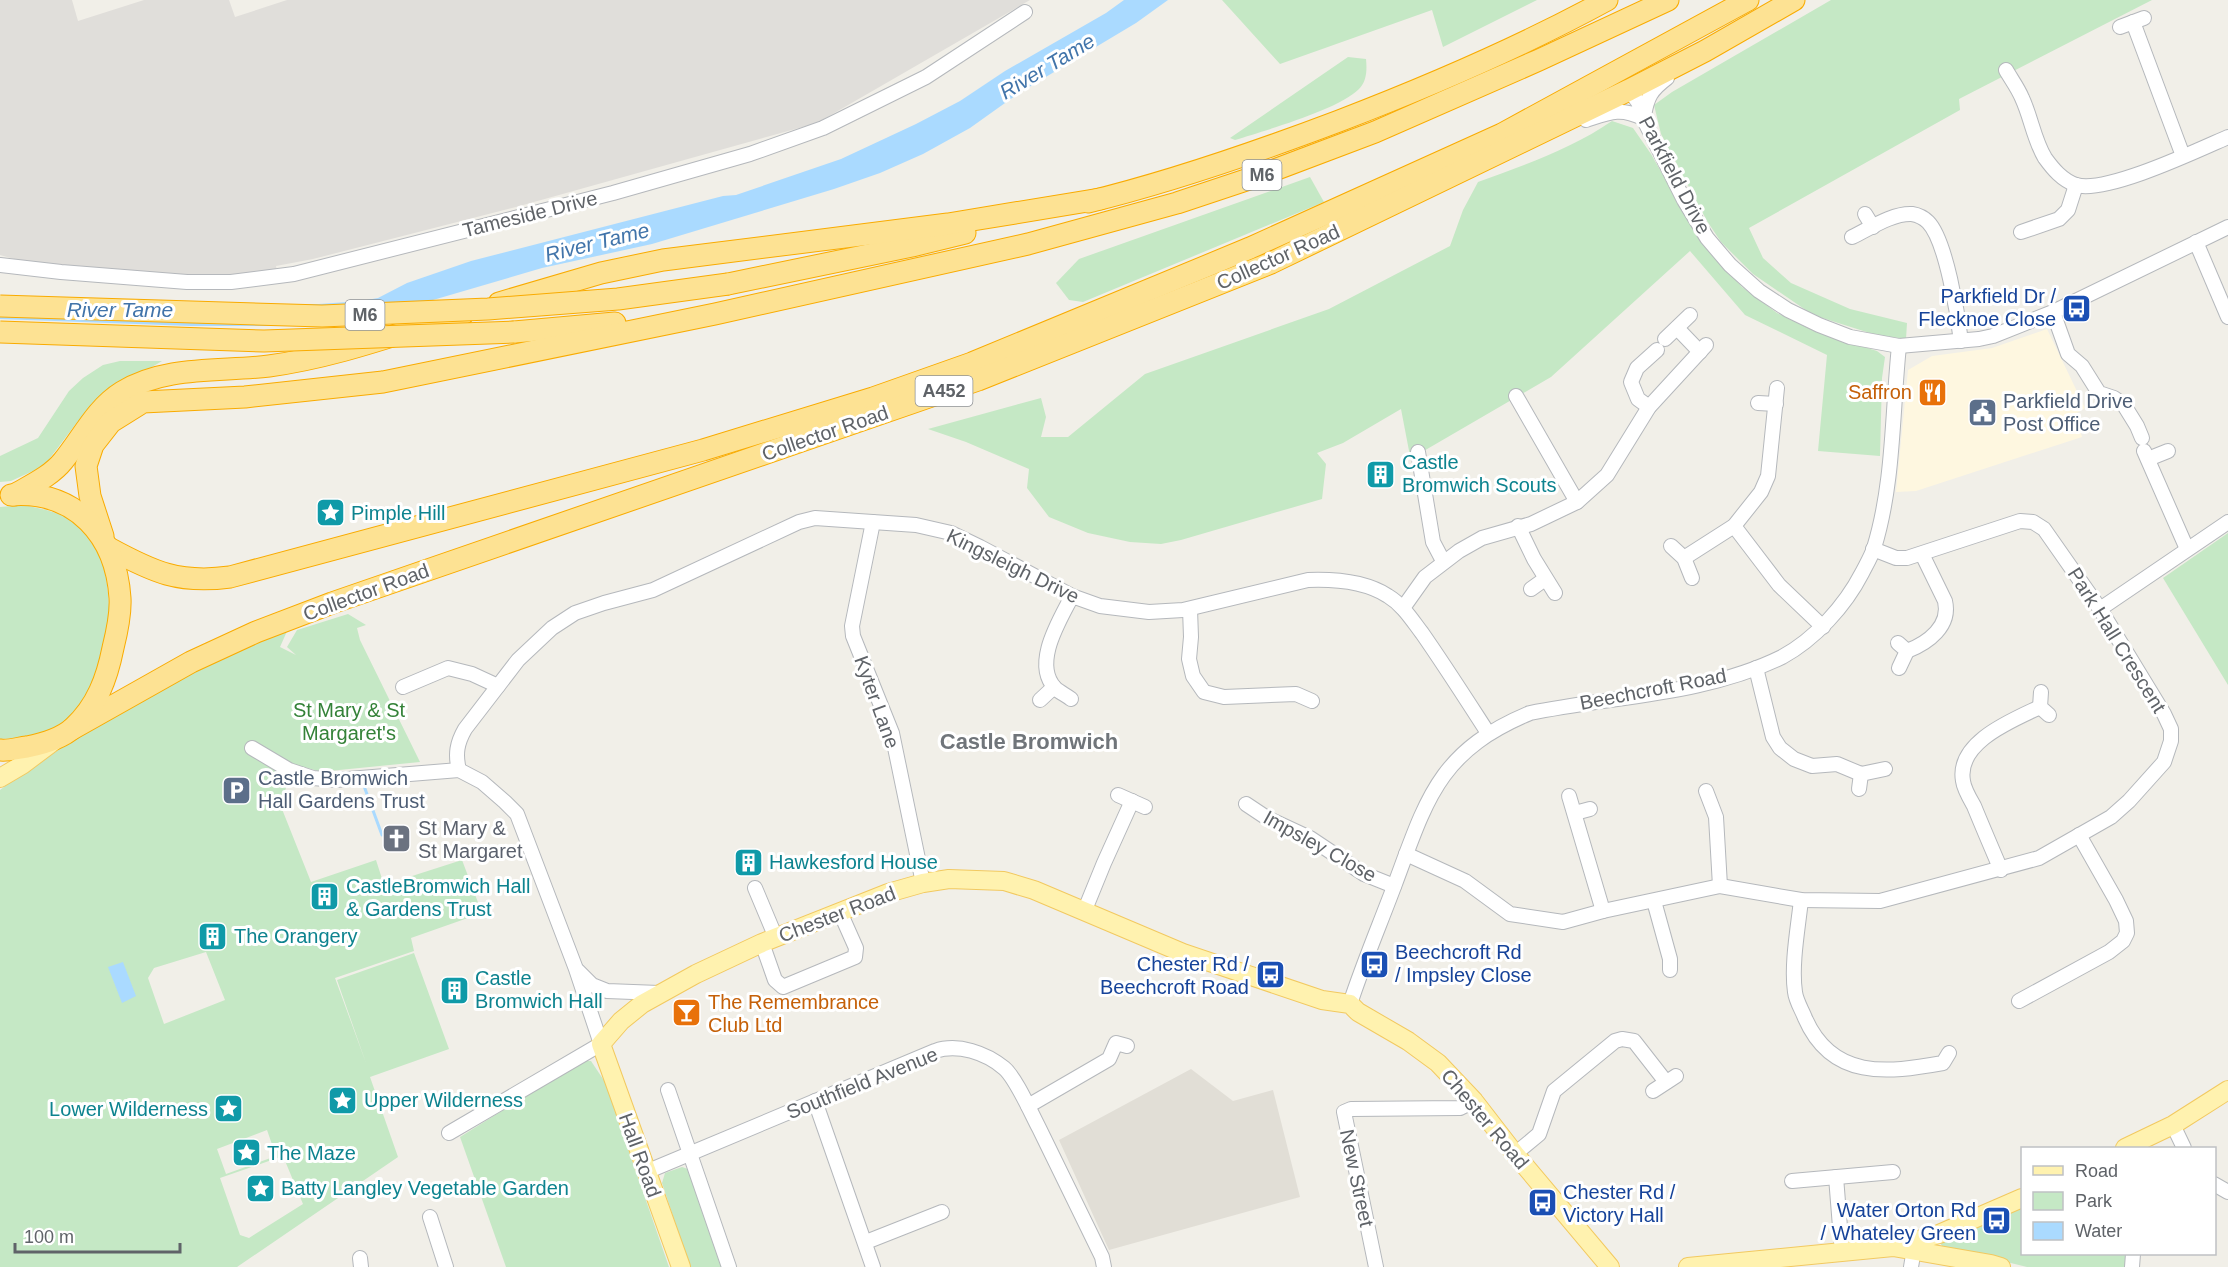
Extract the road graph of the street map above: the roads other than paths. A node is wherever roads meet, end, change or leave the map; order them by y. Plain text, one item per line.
1 (1607, 0) edge
2 (1668, 0) edge
3 (1748, 0) edge
4 (1794, 0) edge
5 (1025, 12) dead end
6 (2132, 22) dead end
7 (1705, 51) junction
8 (2006, 70) dead end
9 (1629, 90) junction
10 (1643, 118) junction
11 (1549, 130) junction
12 (1502, 134) junction
13 (2228, 137) edge
14 (2183, 156) junction
15 (2076, 185) junction
16 (1101, 199) junction
17 (1865, 214) dead end
18 (2228, 226) edge
19 (1874, 227) junction
20 (2021, 232) dead end
21 (1852, 237) dead end
22 (2196, 242) junction
23 (0, 265) edge
24 (835, 288) junction
25 (0, 306) edge
26 (2053, 312) junction
27 (1690, 315) dead end
28 (2228, 317) edge
29 (1677, 328) junction
30 (0, 332) edge
31 (1961, 341) junction
32 (1899, 346) junction
33 (1777, 388) dead end
34 (1516, 396) dead end
35 (1758, 403) dead end
36 (1776, 404) junction
37 (1649, 407) junction
38 (2144, 439) junction
39 (2168, 451) dead end
40 (1418, 452) dead end
41 (7, 496) edge
42 (1577, 502) junction
43 (873, 522) junction
44 (2228, 522) edge
45 (1518, 526) junction
46 (1734, 526) junction
47 (106, 542) junction
48 (1671, 546) dead end
49 (1873, 549) junction
50 (2187, 549) junction
51 (1922, 554) junction
52 (1684, 558) junction
53 (1443, 561) junction
54 (1692, 578) dead end
55 (1545, 579) junction
56 (1531, 589) dead end
57 (1556, 593) dead end
58 (1071, 596) junction
59 (1403, 608) junction
60 (1190, 609) junction
61 (2100, 609) junction
62 (1823, 627) junction
63 (1756, 668) junction
64 (1899, 668) dead end
65 (498, 686) junction
66 (403, 687) dead end
67 (1054, 687) junction
68 (1071, 699) dead end
69 (1040, 700) dead end
70 (1312, 701) dead end
71 (2043, 705) dead end
72 (66, 733) junction
73 (1488, 733) junction
74 (252, 748) dead end
75 (0, 750) edge
76 (1885, 769) dead end
77 (459, 770) junction
78 (1862, 774) junction
79 (0, 778) edge
80 (1859, 789) dead end
81 (1706, 791) dead end
82 (1118, 795) dead end
83 (1569, 796) dead end
84 (1246, 804) dead end
85 (1590, 809) dead end
86 (1575, 813) junction
87 (2079, 835) junction
88 (1406, 854) junction
89 (2001, 870) junction
90 (923, 883) junction
91 (1394, 886) junction
92 (1719, 886) junction
93 (755, 888) dead end
94 (1801, 900) junction
95 (1654, 901) junction
96 (1603, 911) junction
97 (840, 912) junction
98 (1084, 912) junction
99 (769, 940) junction
100 (1675, 962) dead end
101 (576, 969) junction
102 (661, 993) junction
103 (2019, 1001) dead end
104 (1350, 1004) junction
105 (601, 1044) junction
106 (1127, 1046) dead end
107 (1948, 1063) dead end
108 (668, 1090) dead end
109 (2228, 1090) edge
110 (1653, 1092) dead end
111 (815, 1101) junction
112 (1474, 1101) junction
113 (1028, 1106) junction
114 (2173, 1125) junction
115 (449, 1133) dead end
116 (2142, 1144) edge
117 (2183, 1147) edge
118 (689, 1154) junction
119 (1515, 1154) junction
120 (646, 1172) junction
121 (1893, 1172) dead end
122 (1836, 1178) junction
123 (1792, 1181) dead end
124 (2021, 1198) edge
125 (942, 1211) dead end
126 (430, 1217) dead end
127 (452, 1237) dead end
128 (438, 1241) junction
129 (866, 1242) junction
130 (1893, 1247) junction
131 (1842, 1252) junction
132 (1913, 1258) edge
133 (446, 1267) edge
134 (681, 1267) edge
135 (729, 1267) edge
136 (873, 1267) edge
137 (1104, 1267) edge
138 (1376, 1267) edge
139 (1610, 1267) edge
140 (1688, 1267) edge
141 (2001, 1267) edge

1 - 16 highway, M6
2 - 24 highway, M6
3 - 12 highway, Collector Road / A452
4 - 7 highway, Collector Road / A452
5 - 23 street, Tameside Drive
6 - 14 street
7 - 9 highway, Collector Road / A452
7 - 10 street
8 - 15 street
9 - 10 street, Parkfield Drive
9 - 11 highway, Collector Road / A452
9 - 12 highway
10 - 11 street
10 - 32 street, Parkfield Drive
11 - 72 highway, Collector Road / A452
12 - 47 highway, Collector Road / A452
13 - 14 street
14 - 15 street
15 - 20 street
16 - 25 highway, M6, bridge
16 - 41 highway
17 - 19 street
18 - 22 street, Parkfield Drive
19 - 21 street
19 - 31 street
22 - 26 street, Parkfield Drive
22 - 28 street
24 - 30 highway, M6, bridge
24 - 47 highway
26 - 31 street, Parkfield Drive
26 - 38 street
27 - 29 street
29 - 37 street
29 - 37 street
31 - 32 street, Parkfield Drive
32 - 49 street, Beechcroft Road
33 - 36 street
34 - 42 street
35 - 36 street
36 - 46 street
37 - 42 street
38 - 39 street
38 - 50 street
40 - 53 street
41 - 47 highway
42 - 45 street
43 - 58 street, Kingsleigh Drive
43 - 65 street, Kingsleigh Drive
43 - 90 street, Kyter Lane
44 - 50 street
45 - 53 street
45 - 55 street
46 - 52 street
46 - 62 street
47 - 72 highway
48 - 52 street
49 - 51 street, Park Hall Crescent
49 - 62 street, Beechcroft Road
50 - 61 street
51 - 61 street, Park Hall Crescent
51 - 64 street
52 - 54 street
53 - 59 street
55 - 56 street
55 - 57 street
58 - 60 street, Kingsleigh Drive
58 - 67 street
59 - 60 street, Kingsleigh Drive
59 - 73 street, Kingsleigh Drive
60 - 70 street
61 - 87 street, Park Hall Crescent
62 - 63 street, Beechcroft Road
63 - 73 street, Beechcroft Road
63 - 78 street
65 - 66 street
65 - 77 street, Kingsleigh Drive
67 - 68 street
67 - 69 street
71 - 89 street
72 - 75 highway, Collector Road
72 - 79 main road
73 - 88 street, Beechcroft Road
74 - 77 street
76 - 78 street
77 - 101 street
78 - 80 street
81 - 92 street
82 - 98 street
83 - 86 street
84 - 91 street, Impsley Close
85 - 86 street
86 - 96 street
87 - 89 street, Park Hall Crescent
87 - 103 street
88 - 91 street, Beechcroft Road
88 - 96 street, Park Hall Crescent
89 - 94 street, Park Hall Crescent
90 - 97 main road, Chester Road
90 - 98 main road, Chester Road
91 - 104 street, Beechcroft Road
92 - 94 street, Park Hall Crescent
92 - 95 street, Park Hall Crescent
93 - 99 street
94 - 107 street
95 - 96 street, Park Hall Crescent
95 - 100 street
97 - 99 main road, Chester Road
97 - 99 street
98 - 104 main road, Chester Road
99 - 102 main road, Chester Road
101 - 102 street
101 - 105 street
102 - 105 main road, Chester Road
104 - 112 main road, Chester Road
105 - 115 street
105 - 120 main road, Hall Road
106 - 113 street
108 - 118 street
109 - 114 main road
110 - 119 street
111 - 113 street, Southfield Avenue
111 - 118 street, Southfield Avenue
111 - 129 street
112 - 119 main road, Chester Road
112 - 138 street, New Street
113 - 137 street, Southfield Avenue
114 - 116 main road
114 - 117 street
118 - 120 street, Southfield Avenue
118 - 135 street
119 - 139 main road, Chester Road
120 - 134 main road, Hall Road
121 - 122 street
122 - 123 street
122 - 131 street
124 - 130 main road
125 - 129 street
126 - 128 street
127 - 128 street
128 - 133 street
129 - 136 street
130 - 131 main road
130 - 132 main road
131 - 140 main road
132 - 141 main road

